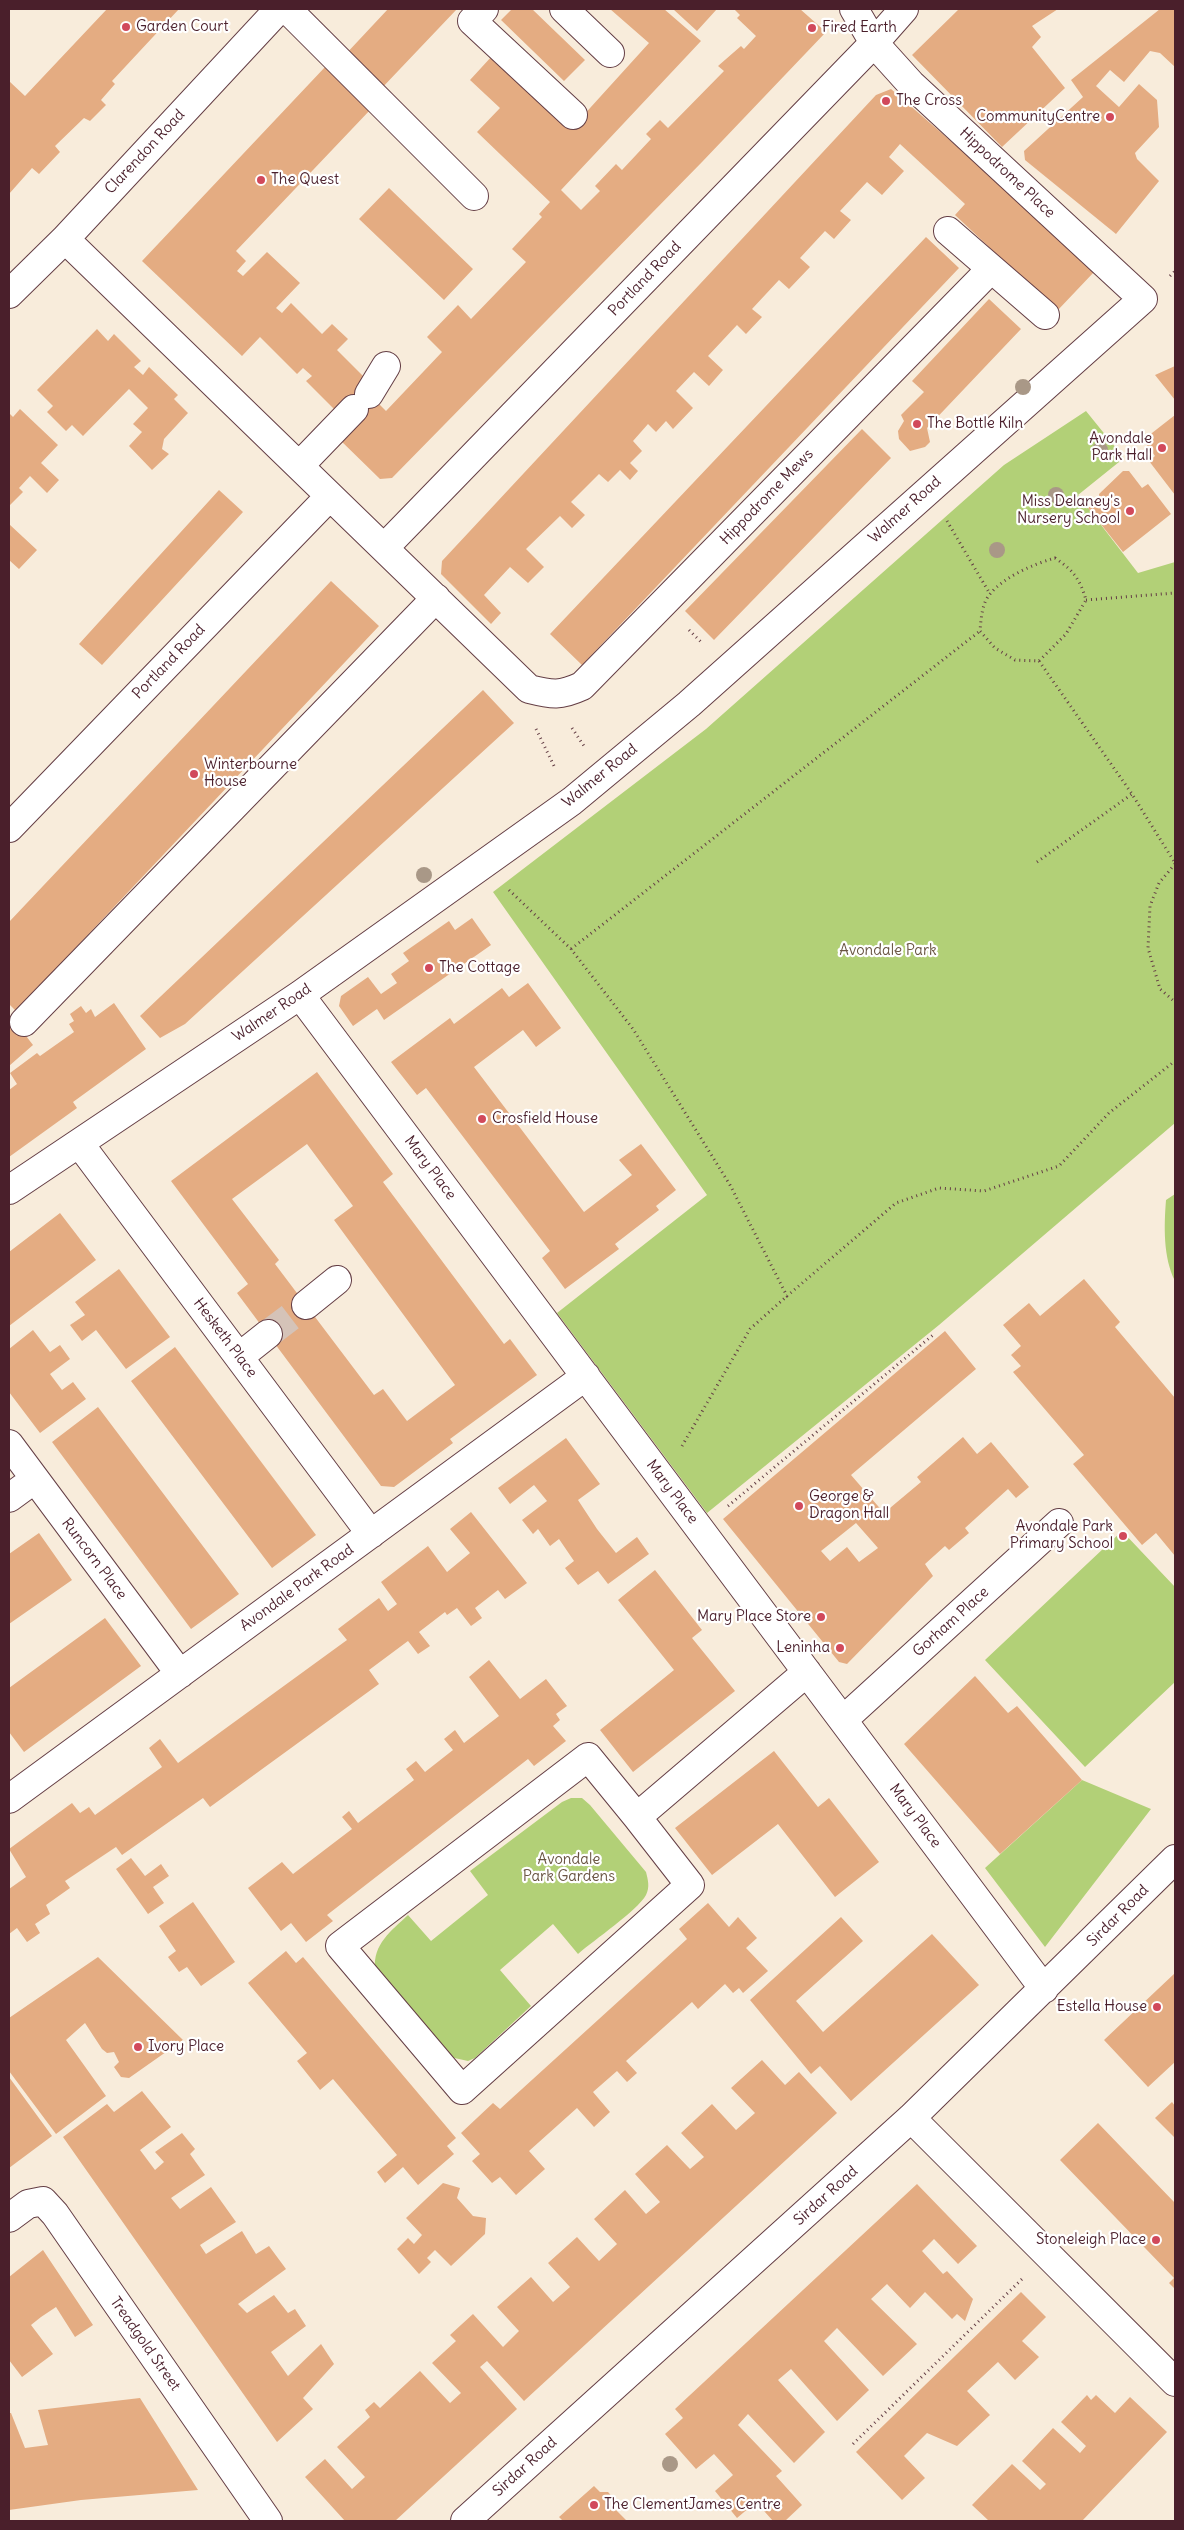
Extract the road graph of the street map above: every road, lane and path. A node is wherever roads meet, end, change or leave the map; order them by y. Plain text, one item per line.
1 (279, 9) edge
2 (286, 9) edge
3 (484, 9) edge
4 (564, 9) edge
5 (854, 9) edge
6 (904, 9) edge
7 (874, 43) junction
8 (610, 53) dead end
9 (573, 116) dead end
10 (474, 196) dead end
11 (948, 232) dead end
12 (65, 239) junction
13 (991, 269) junction
14 (9, 294) edge
15 (1143, 299) joint
16 (1045, 315) dead end
17 (386, 366) dead end
18 (299, 466) junction
19 (928, 490) junction
20 (330, 496) junction
21 (384, 548) junction
22 (1175, 593) edge
23 (990, 594) junction
24 (436, 598) junction
25 (1086, 600) junction
26 (980, 631) junction
27 (1039, 661) junction
28 (538, 691) junction
29 (605, 774) junction
30 (1132, 794) junction
31 (572, 801) junction
32 (9, 828) edge
33 (486, 861) junction
34 (1037, 862) dead end
35 (1175, 863) edge
36 (571, 949) junction
37 (300, 995) junction
38 (1175, 1002) edge
39 (24, 1022) dead end
40 (1175, 1061) edge
41 (79, 1142) junction
42 (9, 1190) edge
43 (338, 1280) dead end
44 (786, 1296) junction
45 (306, 1305) tunnel mouth
46 (268, 1334) tunnel mouth
47 (933, 1335) dead end
48 (239, 1357) junction
49 (586, 1376) junction
50 (9, 1444) edge
51 (35, 1479) junction
52 (663, 1480) junction
53 (9, 1498) edge
54 (1059, 1523) dead end
55 (700, 1529) junction
56 (371, 1534) junction
57 (807, 1672) junction
58 (180, 1674) junction
59 (842, 1720) junction
60 (9, 1799) edge
61 (637, 1817) junction
62 (1175, 1859) edge
63 (1044, 1989) junction
64 (911, 2118) junction
65 (9, 2218) edge
66 (1048, 2255) junction
67 (1175, 2382) edge
68 (853, 2444) dead end
69 (268, 2521) edge
70 (465, 2521) edge

1 - 12 street, Clarendon Road
2 - 10 street
3 - 9 street
4 - 8 street
5 - 7 street, Hippodrome Place
6 - 7 street, Portland Road
7 - 15 street, Hippodrome Place
7 - 21 street, Portland Road
11 - 13 street
12 - 14 street, Clarendon Road
12 - 18 street
13 - 16 street
13 - 28 street, Hippodrome Mews
15 - 19 street, Walmer Road
17 - 18 street
18 - 20 street
19 - 23 path
19 - 29 street, Walmer Road
20 - 21 street
20 - 32 street, Portland Road
21 - 24 street
22 - 25 path
23 - 25 path
23 - 26 path
24 - 28 street
24 - 39 street
25 - 27 path
26 - 27 path
26 - 36 path
27 - 30 path
28 - 29 path
28 - 31 path
29 - 31 street, Walmer Road
30 - 34 path
30 - 35 path
31 - 33 street, Walmer Road
33 - 36 path
33 - 37 street, Walmer Road
35 - 38 path
36 - 44 path
37 - 41 street, Walmer Road
37 - 49 street, Mary Place
40 - 44 path
41 - 42 street, Walmer Road
41 - 48 street, Hesketh Place
43 - 45 street
44 - 52 path
46 - 48 street
47 - 55 path
48 - 56 street, Hesketh Place
49 - 52 street, Mary Place
49 - 56 street, Avondale Park Road
50 - 51 street, Runcorn Place
51 - 53 street
51 - 58 street, Runcorn Place
52 - 55 street, Mary Place
54 - 59 street, Gorham Place
55 - 57 street, Mary Place
56 - 58 street, Avondale Park Road
57 - 59 street, Mary Place
57 - 61 street
58 - 60 street, Avondale Park Road
59 - 63 street, Mary Place
61 - 61 street
62 - 63 street, Sirdar Road
63 - 64 street, Sirdar Road
64 - 66 street
64 - 70 street, Sirdar Road
65 - 69 street, Treadgold Street
66 - 67 street
66 - 68 path

